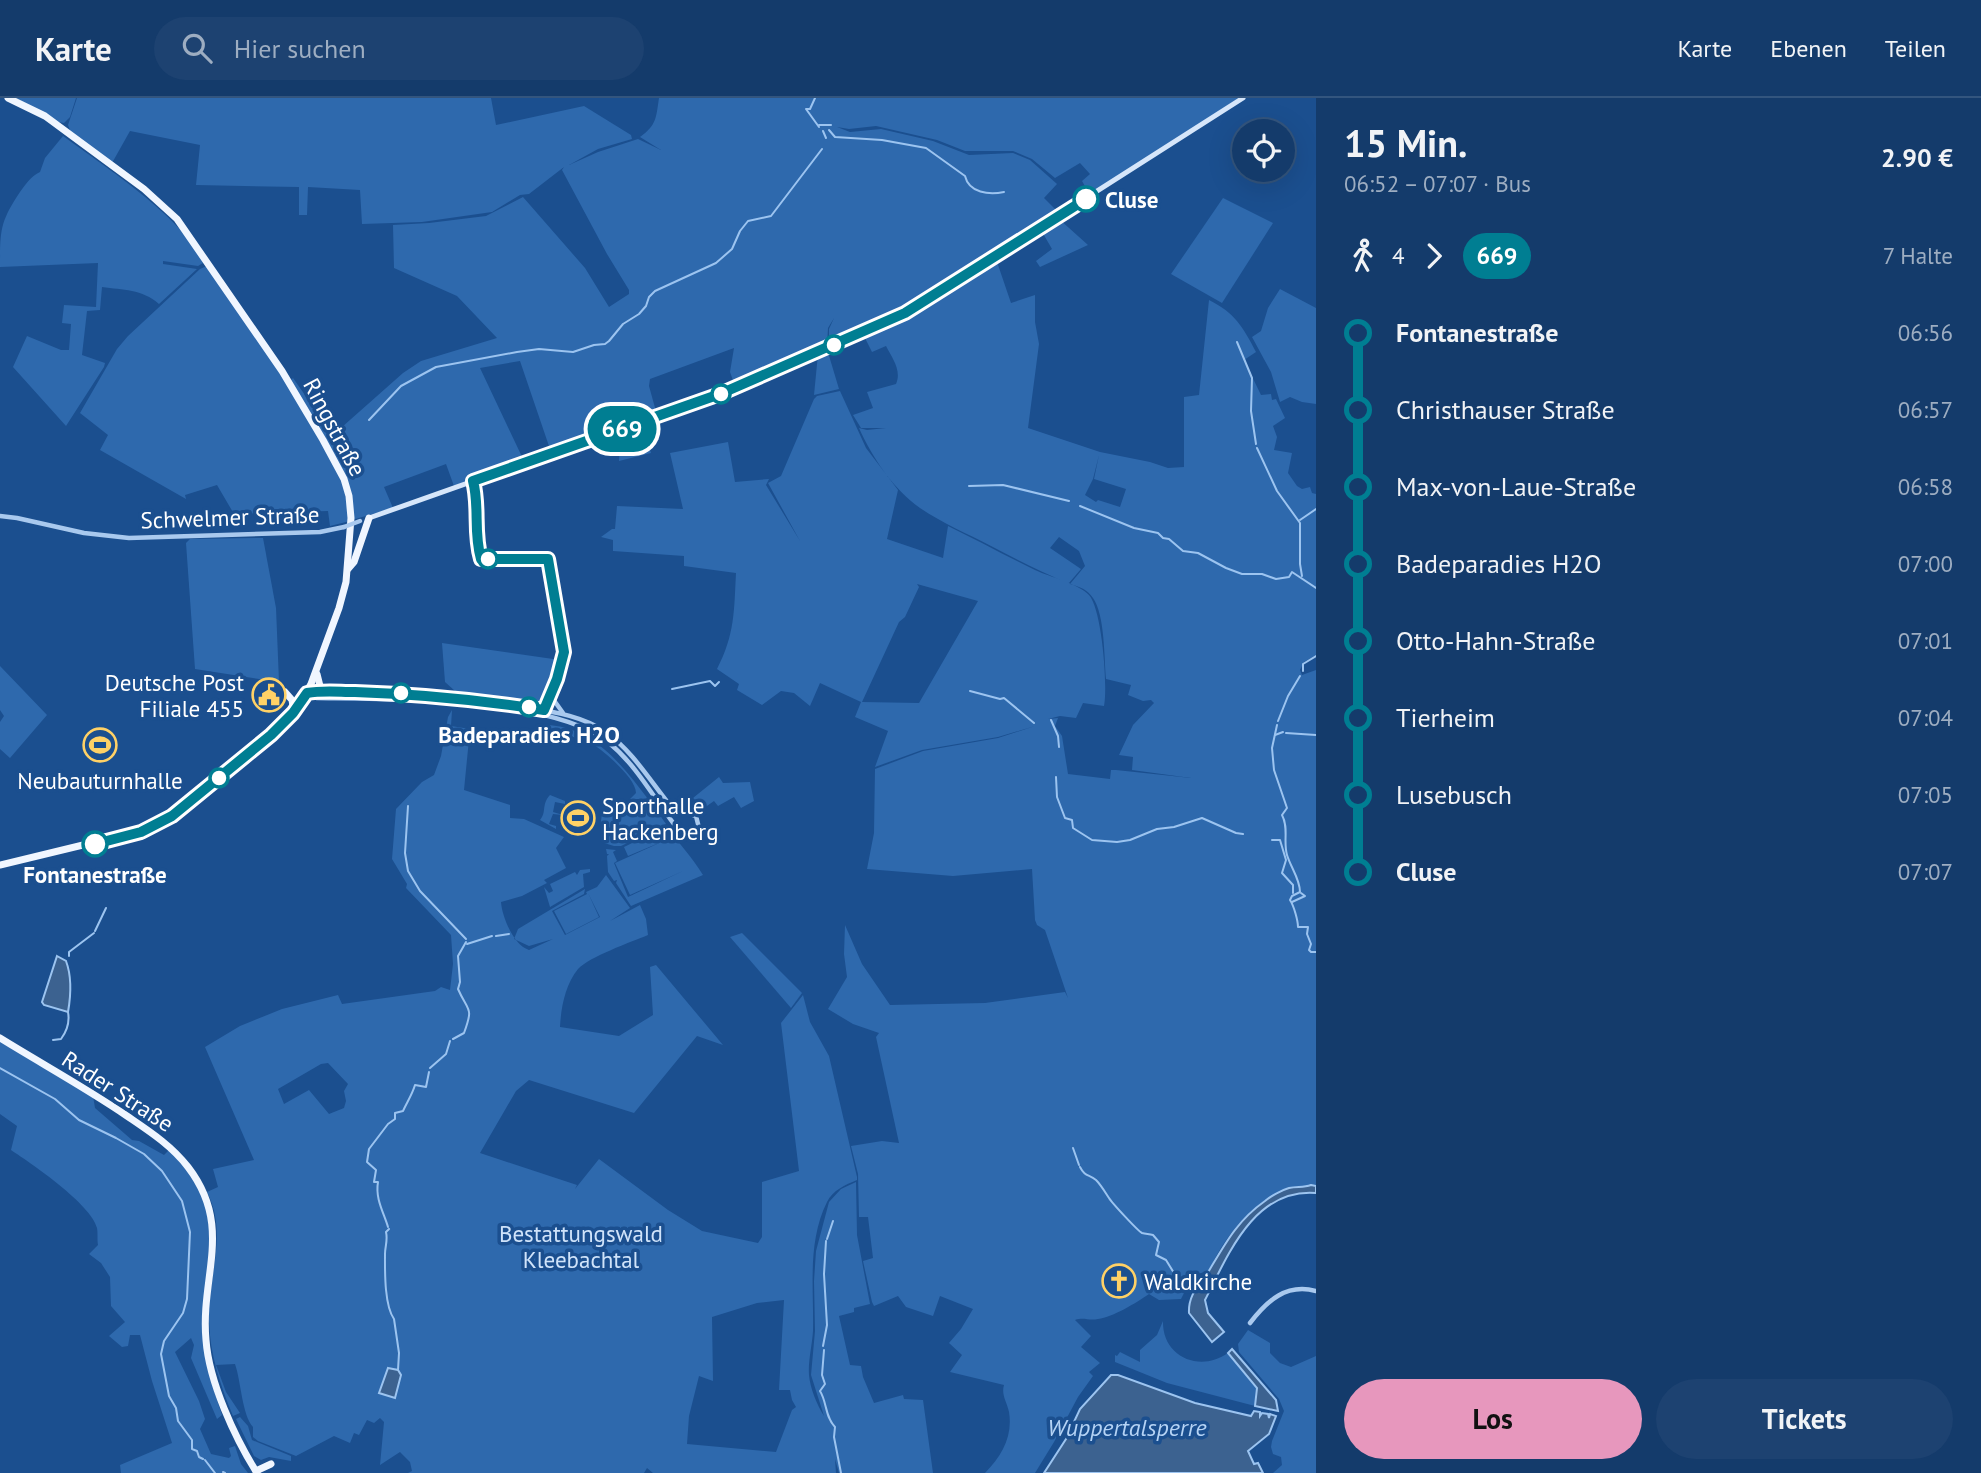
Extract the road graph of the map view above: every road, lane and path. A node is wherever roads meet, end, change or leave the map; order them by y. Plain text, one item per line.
1 (8, 98) edge
2 (1243, 98) edge
3 (0, 516) edge
4 (369, 518) junction
5 (348, 569) junction
6 (317, 671) junction
7 (329, 691) junction
8 (285, 692) dead end
9 (307, 693) junction
10 (437, 698) junction
11 (553, 699) dead end
12 (293, 713) junction
13 (546, 713) junction
14 (566, 715) junction
15 (0, 865) edge
16 (0, 1038) edge
17 (1316, 1291) edge
18 (1250, 1323) dead end
19 (257, 1472) edge
20 (266, 1473) edge

1 - 5 main road, Ringstraße
2 - 4 main road, Schwelmer Straße
3 - 4 street, Schwelmer Straße, bridge
4 - 5 main road
5 - 6 main road, Ringstraße
6 - 7 main road
6 - 9 main road, Ringstraße
7 - 9 street
7 - 10 street
8 - 12 main road
9 - 10 street
9 - 12 main road, Ringstraße
10 - 13 street
11 - 14 street
12 - 15 main road, Ringstraße
13 - 14 street
13 - 14 street
16 - 19 main road, Rader Straße
17 - 18 street
19 - 20 main road

